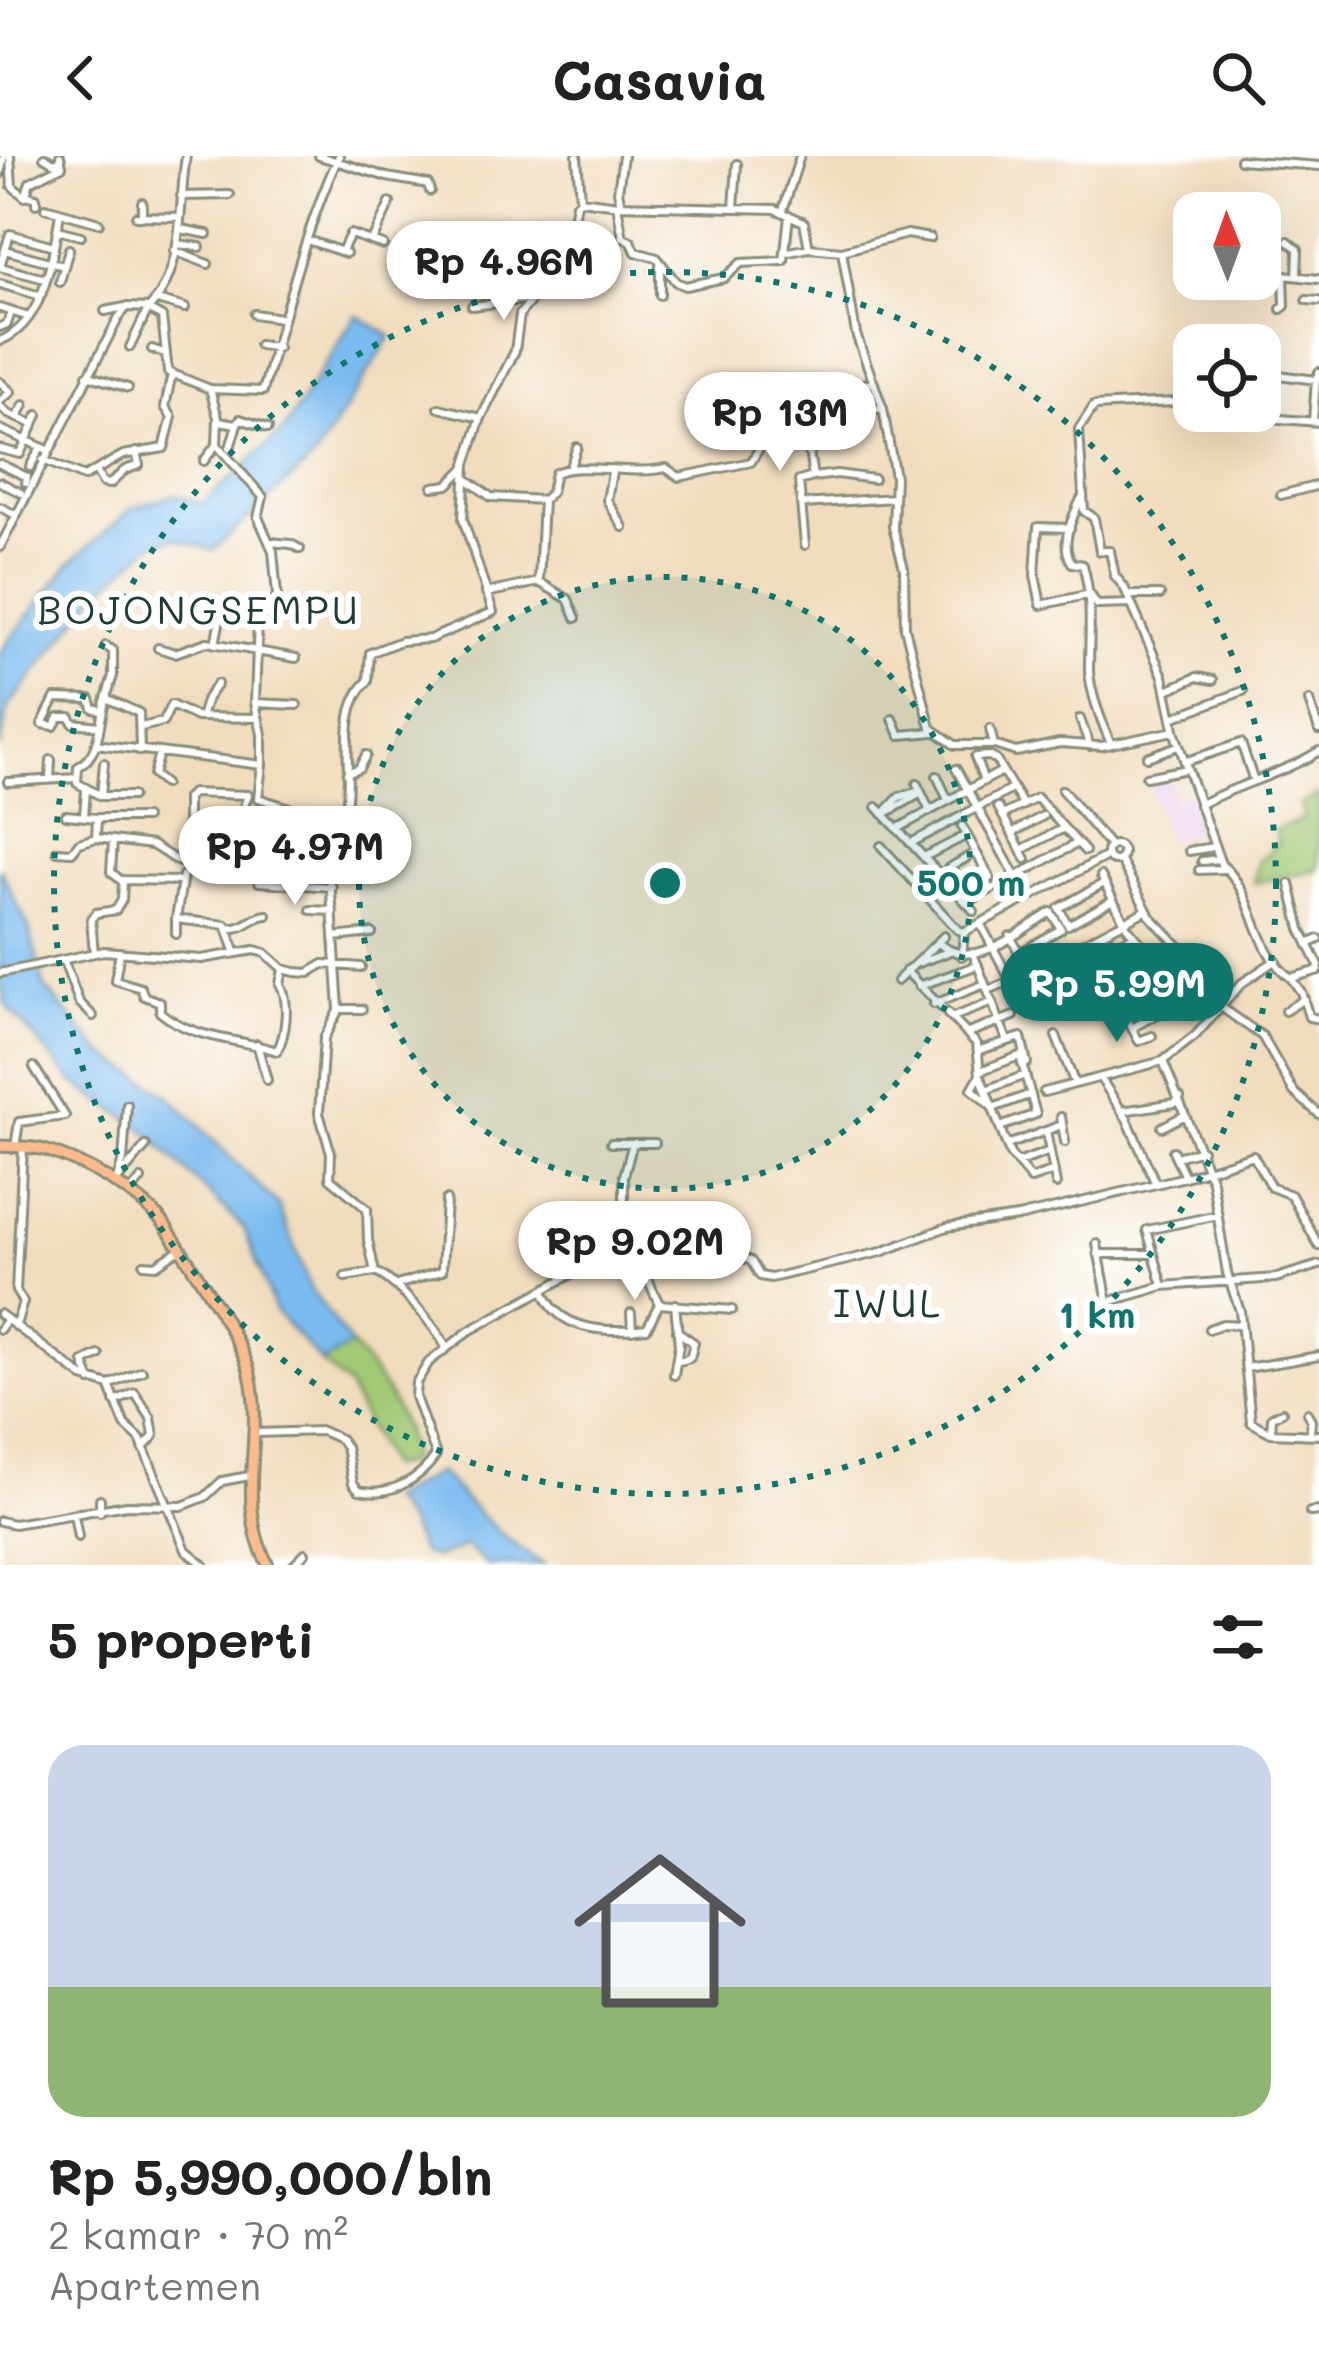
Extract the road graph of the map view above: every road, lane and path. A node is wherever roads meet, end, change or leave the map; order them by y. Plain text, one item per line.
1 (7, 156) edge
2 (45, 156) edge
3 (175, 156) edge
4 (319, 156) edge
5 (577, 156) edge
6 (623, 156) edge
7 (800, 156) edge
8 (186, 157) edge
9 (61, 158) edge
10 (338, 159) edge
11 (1240, 160) dead end
12 (736, 164) dead end
13 (1319, 166) edge
14 (0, 174) edge
15 (430, 191) dead end
16 (26, 195) junction
17 (230, 195) dead end
18 (181, 196) junction
19 (580, 200) junction
20 (142, 202) dead end
21 (390, 203) dead end
22 (36, 204) dead end
23 (619, 205) junction
24 (45, 208) dead end
25 (734, 208) junction
26 (786, 213) junction
27 (60, 214) junction
28 (182, 217) junction
29 (99, 223) dead end
30 (181, 229) junction
31 (57, 230) junction
32 (207, 234) dead end
33 (81, 236) dead end
34 (930, 238) dead end
35 (307, 240) junction
36 (372, 241) junction
37 (1288, 241) dead end
38 (383, 244) dead end
39 (54, 246) junction
40 (200, 247) dead end
41 (175, 248) junction
42 (809, 248) junction
43 (69, 249) dead end
44 (842, 251) junction
45 (785, 253) junction
46 (566, 254) junction
47 (578, 259) dead end
48 (1, 260) edge
49 (660, 261) junction
50 (50, 262) junction
51 (208, 264) dead end
52 (64, 266) junction
53 (1281, 275) edge
54 (1284, 275) junction
55 (1297, 276) junction
56 (45, 279) junction
57 (1319, 279) edge
58 (60, 282) dead end
59 (0, 284) edge
60 (660, 295) dead end
61 (40, 296) junction
62 (157, 299) junction
63 (532, 299) junction
64 (1307, 300) dead end
65 (1319, 301) edge
66 (472, 306) dead end
67 (127, 307) junction
68 (0, 308) edge
69 (148, 308) junction
70 (185, 308) dead end
71 (1281, 309) dead end
72 (11, 311) junction
73 (105, 311) dead end
74 (254, 314) dead end
75 (29, 317) junction
76 (281, 318) junction
77 (0, 327) edge
78 (0, 341) edge
79 (259, 345) dead end
80 (130, 347) dead end
81 (278, 348) junction
82 (152, 349) dead end
83 (164, 353) junction
84 (1281, 374) edge
85 (87, 375) junction
86 (172, 375) junction
87 (1317, 376) edge
88 (0, 382) edge
89 (874, 382) junction
90 (839, 387) junction
91 (128, 388) dead end
92 (210, 389) junction
93 (799, 390) dead end
94 (818, 398) junction
95 (1173, 402) edge
96 (0, 404) edge
97 (24, 405) dead end
98 (439, 408) dead end
99 (883, 409) junction
100 (845, 410) junction
101 (832, 413) junction
102 (38, 415) dead end
103 (821, 415) junction
104 (17, 418) junction
105 (481, 418) junction
106 (1281, 419) edge
107 (219, 421) junction
108 (1316, 422) edge
109 (33, 424) junction
110 (237, 424) junction
111 (268, 428) dead end
112 (0, 429) edge
113 (26, 440) junction
114 (806, 440) junction
115 (836, 442) dead end
116 (217, 445) junction
117 (577, 447) dead end
118 (44, 448) junction
119 (230, 448) dead end
120 (0, 449) edge
121 (136, 452) junction
122 (43, 460) junction
123 (204, 460) dead end
124 (0, 464) edge
125 (30, 467) dead end
126 (569, 467) junction
127 (97, 471) junction
128 (465, 472) junction
129 (612, 472) junction
130 (813, 477) junction
131 (874, 478) dead end
132 (0, 482) edge
133 (1319, 485) edge
134 (433, 487) dead end
135 (21, 493) junction
136 (1083, 494) junction
137 (1281, 495) dead end
138 (894, 498) junction
139 (542, 500) junction
140 (802, 504) junction
141 (0, 507) edge
142 (12, 513) junction
143 (4, 523) edge
144 (623, 527) dead end
145 (1070, 528) junction
146 (270, 542) junction
147 (0, 544) edge
148 (805, 544) dead end
149 (300, 549) dead end
150 (539, 582) junction
151 (486, 593) junction
152 (1087, 595) junction
153 (1127, 595) junction
154 (1160, 595) dead end
155 (223, 604) dead end
156 (1130, 604) junction
157 (576, 618) dead end
158 (215, 644) junction
159 (106, 646) dead end
160 (158, 648) dead end
161 (257, 651) junction
162 (296, 658) dead end
163 (1213, 680) dead end
164 (218, 684) dead end
165 (1167, 690) junction
166 (1243, 692) dead end
167 (106, 698) junction
168 (1309, 701) dead end
169 (255, 704) junction
170 (297, 706) dead end
171 (101, 710) junction
172 (201, 717) junction
173 (257, 718) junction
174 (893, 718) dead end
175 (1172, 718) junction
176 (1080, 719) dead end
177 (100, 726) junction
178 (141, 727) junction
179 (989, 729) dead end
180 (1319, 730) edge
181 (1174, 731) junction
182 (934, 732) junction
183 (96, 744) junction
184 (1111, 744) junction
185 (994, 745) junction
186 (1090, 746) junction
187 (1178, 746) junction
188 (140, 751) junction
189 (1319, 751) edge
190 (159, 753) junction
191 (366, 755) dead end
192 (1147, 757) dead end
193 (51, 760) dead end
194 (104, 763) dead end
195 (262, 765) junction
196 (1185, 766) junction
197 (956, 770) dead end
198 (1002, 771) junction
199 (347, 772) junction
200 (937, 776) dead end
201 (1146, 777) dead end
202 (77, 778) junction
203 (50, 779) junction
204 (984, 781) junction
205 (1254, 781) junction
206 (8, 782) dead end
207 (164, 784) dead end
208 (1012, 789) junction
209 (86, 790) junction
210 (1062, 790) dead end
211 (966, 791) junction
212 (248, 795) junction
213 (101, 796) junction
214 (132, 796) dead end
215 (257, 798) junction
216 (948, 801) junction
217 (1023, 805) junction
218 (1199, 806) junction
219 (975, 810) junction
220 (930, 811) junction
221 (66, 815) dead end
222 (84, 816) junction
223 (1043, 816) dead end
224 (97, 818) junction
225 (145, 818) dead end
226 (962, 826) dead end
227 (1064, 827) junction
228 (897, 829) junction
229 (1012, 833) junction
230 (235, 834) junction
231 (967, 835) junction
232 (96, 838) junction
233 (332, 839) junction
234 (113, 841) junction
235 (385, 842) dead end
236 (1078, 843) junction
237 (910, 844) junction
238 (880, 846) dead end
239 (1214, 847) junction
240 (1021, 850) junction
241 (58, 851) dead end
242 (1085, 851) dead end
243 (1108, 851) junction
244 (1190, 851) dead end
245 (976, 852) junction
246 (924, 857) junction
247 (393, 858) dead end
248 (1120, 859) junction
249 (1219, 859) junction
250 (1026, 860) dead end
251 (1202, 861) dead end
252 (333, 864) junction
253 (947, 868) dead end
254 (1227, 869) junction
255 (1199, 870) dead end
256 (1013, 878) junction
257 (122, 880) junction
258 (260, 882) dead end
259 (1290, 884) dead end
260 (332, 887) junction
261 (952, 887) junction
262 (1113, 900) junction
263 (1025, 901) junction
264 (966, 903) junction
265 (1145, 907) junction
266 (310, 910) dead end
267 (333, 911) junction
268 (974, 911) dead end
269 (268, 915) dead end
270 (1127, 918) junction
271 (176, 919) junction
272 (981, 925) junction
273 (229, 928) junction
274 (964, 932) junction
275 (372, 933) dead end
276 (176, 934) dead end
277 (1010, 936) junction
278 (1134, 936) junction
279 (334, 937) junction
280 (1319, 939) edge
281 (111, 940) dead end
282 (1308, 944) junction
283 (993, 946) junction
284 (1147, 950) junction
285 (235, 951) junction
286 (108, 952) junction
287 (120, 952) junction
288 (1019, 953) junction
289 (94, 954) junction
290 (955, 954) junction
291 (974, 956) junction
292 (1276, 960) junction
293 (64, 962) junction
294 (337, 963) junction
295 (978, 965) junction
296 (1161, 965) junction
297 (361, 967) dead end
298 (910, 968) junction
299 (283, 969) junction
300 (1319, 970) edge
301 (1029, 971) junction
302 (958, 972) junction
303 (0, 974) edge
304 (1292, 978) junction
305 (897, 980) dead end
306 (1174, 981) junction
307 (920, 986) junction
308 (1039, 986) junction
309 (986, 987) junction
310 (1112, 992) junction
311 (1071, 994) junction
312 (1187, 998) junction
313 (1304, 999) junction
314 (992, 1003) junction
315 (934, 1004) junction
316 (1193, 1007) dead end
317 (1221, 1007) junction
318 (339, 1009) junction
319 (362, 1009) dead end
320 (1122, 1010) junction
321 (1285, 1011) dead end
322 (93, 1016) dead end
323 (1014, 1016) dead end
324 (953, 1017) junction
325 (1319, 1019) edge
326 (1000, 1021) junction
327 (1132, 1028) junction
328 (968, 1033) junction
329 (1056, 1036) dead end
330 (1152, 1036) dead end
331 (1007, 1040) junction
332 (256, 1044) junction
333 (980, 1050) junction
334 (1022, 1058) junction
335 (1163, 1061) junction
336 (34, 1067) dead end
337 (980, 1073) junction
338 (1025, 1075) junction
339 (1101, 1079) junction
340 (267, 1080) dead end
341 (1076, 1084) junction
342 (986, 1090) junction
343 (1044, 1092) dead end
344 (1031, 1094) junction
345 (1180, 1097) junction
346 (127, 1105) dead end
347 (993, 1108) junction
348 (1122, 1111) junction
349 (1186, 1114) junction
350 (1319, 1114) edge
351 (1000, 1127) junction
352 (1162, 1127) dead end
353 (1047, 1132) junction
354 (1065, 1142) dead end
355 (611, 1143) dead end
356 (655, 1143) dead end
357 (0, 1145) edge
358 (1007, 1145) junction
359 (146, 1146) dead end
360 (632, 1146) junction
361 (19, 1147) junction
362 (1202, 1150) junction
363 (1050, 1151) junction
364 (1017, 1163) junction
365 (1209, 1170) junction
366 (1054, 1171) junction
367 (1185, 1177) junction
368 (140, 1179) dead end
369 (115, 1182) junction
370 (1155, 1183) junction
371 (1056, 1184) dead end
372 (130, 1194) junction
373 (446, 1200) dead end
374 (1219, 1215) junction
375 (629, 1241) junction
376 (1097, 1244) dead end
377 (1319, 1246) edge
378 (180, 1249) junction
379 (1098, 1254) junction
380 (1154, 1254) junction
381 (145, 1264) dead end
382 (1319, 1265) edge
383 (376, 1272) junction
384 (345, 1276) dead end
385 (1229, 1280) junction
386 (397, 1285) junction
387 (1163, 1286) junction
388 (543, 1290) junction
389 (659, 1304) junction
390 (675, 1304) junction
391 (732, 1310) dead end
392 (631, 1313) dead end
393 (3, 1317) edge
394 (16, 1325) junction
395 (1241, 1325) junction
396 (0, 1329) edge
397 (1209, 1329) dead end
398 (632, 1330) junction
399 (677, 1330) junction
400 (446, 1348) junction
401 (99, 1355) dead end
402 (1319, 1356) edge
403 (677, 1361) junction
404 (1245, 1369) junction
405 (142, 1371) dead end
406 (674, 1375) dead end
407 (91, 1381) junction
408 (109, 1385) junction
409 (115, 1402) junction
410 (1282, 1412) dead end
411 (1307, 1413) dead end
412 (251, 1433) junction
413 (1270, 1433) junction
414 (1315, 1434) edge
415 (143, 1448) junction
416 (249, 1476) junction
417 (100, 1499) dead end
418 (170, 1507) junction
419 (100, 1512) junction
420 (74, 1515) junction
421 (0, 1521) edge
422 (78, 1538) dead end
423 (305, 1552) dead end
424 (204, 1565) edge
425 (268, 1565) edge
426 (293, 1565) edge

1 - 14 street
1 - 16 street
2 - 9 street
3 - 8 street
4 - 10 street
5 - 19 street
6 - 23 street
7 - 26 street
8 - 18 street
9 - 16 street
10 - 15 street
10 - 35 street
11 - 13 street
12 - 25 street
16 - 22 street
17 - 18 street
18 - 28 street
19 - 23 street
19 - 46 street
20 - 28 street
21 - 36 street
23 - 25 street
23 - 49 street
24 - 27 street
25 - 26 street
26 - 42 street
26 - 45 street
27 - 29 street
27 - 31 street
28 - 30 street
30 - 32 street
30 - 41 street
31 - 33 street
31 - 39 street
34 - 44 street
35 - 36 street
35 - 76 street
36 - 38 street
37 - 55 street
39 - 48 street
39 - 50 street
40 - 41 street
41 - 51 street
41 - 62 street
42 - 44 street
42 - 45 street
43 - 52 street
44 - 89 street
45 - 49 street
46 - 47 street
46 - 63 street
48 - 50 street
48 - 56 street
49 - 60 street
50 - 52 street
50 - 56 street
52 - 58 street
53 - 54 street
54 - 55 street
54 - 71 street
55 - 57 street
56 - 61 street
59 - 61 street
61 - 75 street
62 - 69 street
62 - 70 street
63 - 66 street
63 - 105 street
64 - 65 street
67 - 69 street
67 - 73 street
67 - 85 street
68 - 72 street
69 - 80 street
69 - 83 street
72 - 75 street
72 - 77 street
74 - 76 street
75 - 78 street
76 - 81 street
79 - 81 street
81 - 92 street
82 - 83 street
83 - 86 street
84 - 87 street
85 - 91 street
85 - 118 street
86 - 92 street
86 - 121 street
87 - 108 street
88 - 96 street
89 - 90 street
89 - 99 street
90 - 94 street
90 - 100 street
92 - 107 street
93 - 94 street
94 - 103 street
95 - 136 street
96 - 104 street
97 - 104 street
98 - 105 street
99 - 100 street
99 - 138 street
100 - 101 street
101 - 103 street
101 - 115 street
102 - 109 street
103 - 114 street
104 - 109 street
105 - 128 street
106 - 108 street
107 - 110 street
107 - 116 street
109 - 113 street
110 - 111 street
110 - 119 street
112 - 113 street
113 - 118 street
113 - 120 street
114 - 129 street
114 - 130 street
116 - 123 street
116 - 146 street
117 - 126 street
118 - 122 street
118 - 125 street
121 - 127 street
121 - 127 street
122 - 127 street
122 - 147 street
124 - 135 street
126 - 129 street
126 - 139 street
128 - 134 street
128 - 139 street
128 - 151 street
129 - 144 street
130 - 131 street
130 - 140 street
132 - 135 street
133 - 137 street
135 - 142 street
136 - 145 street
136 - 153 street
138 - 140 street
138 - 182 street
139 - 150 street
140 - 148 street
141 - 142 street
142 - 143 street
143 - 147 street
145 - 152 street
145 - 152 street
146 - 149 street
146 - 161 street
150 - 151 street
150 - 157 street
151 - 199 street
152 - 156 street
152 - 184 street
153 - 154 street
153 - 156 street
155 - 158 street
156 - 165 street
158 - 160 street
158 - 161 street
159 - 167 street
161 - 162 street
161 - 169 street
163 - 165 street
164 - 172 street
165 - 175 street
166 - 175 street
167 - 171 street
167 - 178 street
168 - 180 street
169 - 170 street
169 - 173 street
171 - 177 street
171 - 177 street
172 - 173 street
172 - 178 street
173 - 195 street
174 - 182 street
175 - 181 street
176 - 186 street
177 - 183 street
178 - 188 street
179 - 185 street
181 - 184 street
181 - 187 street
182 - 185 street
183 - 188 street
183 - 202 street
184 - 186 street
185 - 186 street
187 - 192 street
187 - 196 street
188 - 190 street
189 - 205 street
190 - 195 street
190 - 207 street
191 - 199 street
193 - 203 street
194 - 213 street
195 - 215 street
196 - 201 street
196 - 205 street
196 - 218 street
197 - 211 street
198 - 204 street
198 - 204 street
198 - 208 street
199 - 233 street
200 - 216 street
202 - 203 street
202 - 209 street
203 - 206 street
204 - 211 street
205 - 218 street
208 - 217 street
208 - 219 street
209 - 213 street
209 - 222 street
210 - 243 street
211 - 216 street
211 - 219 street
212 - 215 street
212 - 230 street
212 - 230 street
213 - 214 street
215 - 233 street
216 - 220 street
217 - 227 street
217 - 229 street
218 - 239 street
219 - 237 street
219 - 256 street
220 - 228 street
220 - 228 street
221 - 222 street
222 - 224 street
223 - 229 street
224 - 225 street
224 - 232 street
226 - 231 street
227 - 236 street
227 - 240 street
228 - 237 street
229 - 240 street
230 - 234 street
231 - 245 street
231 - 246 street
232 - 234 street
232 - 241 street
233 - 235 street
233 - 252 street
234 - 257 street
236 - 242 street
236 - 256 street
237 - 246 street
238 - 274 street
239 - 244 street
239 - 249 street
240 - 250 street
243 - 248 street
243 - 248 street
243 - 263 street
245 - 253 street
245 - 261 street
246 - 261 street
247 - 252 street
248 - 265 street
249 - 251 street
249 - 254 street
252 - 260 street
254 - 255 street
254 - 292 street
256 - 263 street
256 - 264 street
257 - 271 street
257 - 289 street
258 - 260 street
259 - 282 street
260 - 267 street
261 - 264 street
262 - 262 street
262 - 270 street
263 - 272 street
264 - 268 street
265 - 270 street
265 - 317 street
266 - 267 street
267 - 279 street
269 - 273 street
270 - 278 street
270 - 301 street
271 - 273 street
271 - 276 street
272 - 274 street
272 - 283 street
273 - 285 street
274 - 290 street
275 - 279 street
277 - 283 street
277 - 288 street
277 - 288 street
278 - 284 street
278 - 284 street
279 - 294 street
280 - 282 street
281 - 286 street
282 - 300 street
283 - 291 street
283 - 309 street
284 - 296 street
285 - 287 street
285 - 299 street
286 - 287 street
286 - 289 street
287 - 332 street
288 - 301 street
289 - 293 street
290 - 291 street
290 - 298 street
290 - 298 street
290 - 302 street
291 - 295 street
292 - 304 street
292 - 317 street
293 - 303 street
293 - 322 street
294 - 297 street
294 - 299 street
294 - 318 street
295 - 302 street
295 - 309 street
296 - 306 street
296 - 310 street
298 - 305 street
298 - 307 street
299 - 332 street
300 - 304 street
301 - 308 street
302 - 307 street
304 - 313 street
306 - 312 street
306 - 320 street
307 - 315 street
308 - 311 street
308 - 311 street
309 - 314 street
309 - 315 street
310 - 311 street
310 - 320 street
312 - 316 street
312 - 327 street
313 - 321 street
313 - 325 street
314 - 324 street
314 - 326 street
315 - 324 street
317 - 335 street
317 - 350 street
318 - 319 street
318 - 383 street
320 - 327 street
323 - 326 street
324 - 328 street
326 - 328 street
326 - 331 street
327 - 330 street
328 - 333 street
329 - 341 street
331 - 333 street
331 - 334 street
332 - 340 street
333 - 337 street
334 - 337 street
334 - 338 street
335 - 339 street
335 - 345 street
336 - 361 street
337 - 342 street
337 - 347 street
338 - 342 street
338 - 344 street
339 - 341 street
339 - 348 street
341 - 343 street
342 - 347 street
344 - 347 street
344 - 351 street
345 - 348 street
345 - 349 street
346 - 369 street
347 - 351 street
348 - 370 street
349 - 352 street
349 - 362 street
351 - 358 street
353 - 354 street
353 - 358 street
353 - 363 street
355 - 360 street
356 - 360 street
357 - 361 main road
358 - 364 street
359 - 369 street
360 - 375 street
361 - 369 main road
361 - 394 street
362 - 365 street
362 - 367 street
363 - 364 street
363 - 366 street
364 - 366 street
365 - 367 street
365 - 374 street
365 - 377 street
366 - 371 street
367 - 370 street
368 - 372 street
369 - 372 main road
370 - 375 street
372 - 378 main road
373 - 386 street
374 - 380 street
374 - 385 street
375 - 388 street
375 - 389 street
376 - 379 street
378 - 381 street
378 - 412 main road
379 - 380 street
379 - 387 street
380 - 387 street
382 - 385 street
383 - 384 street
383 - 386 street
385 - 387 street
385 - 395 street
386 - 400 street
388 - 398 street
388 - 400 street
389 - 390 street
389 - 398 street
390 - 391 street
390 - 399 street
392 - 398 street
393 - 394 street
393 - 396 street
394 - 407 street
395 - 397 street
395 - 404 street
399 - 403 street
399 - 403 street
400 - 412 street
401 - 407 street
402 - 404 street
403 - 406 street
404 - 413 street
405 - 408 street
407 - 408 street
408 - 409 street
409 - 415 street
409 - 415 street
410 - 413 street
411 - 414 street
412 - 416 main road
413 - 414 street
415 - 418 street
416 - 418 street
416 - 425 main road
417 - 419 street
418 - 419 street
418 - 424 street
419 - 420 street
420 - 421 street
420 - 422 street
423 - 426 street

